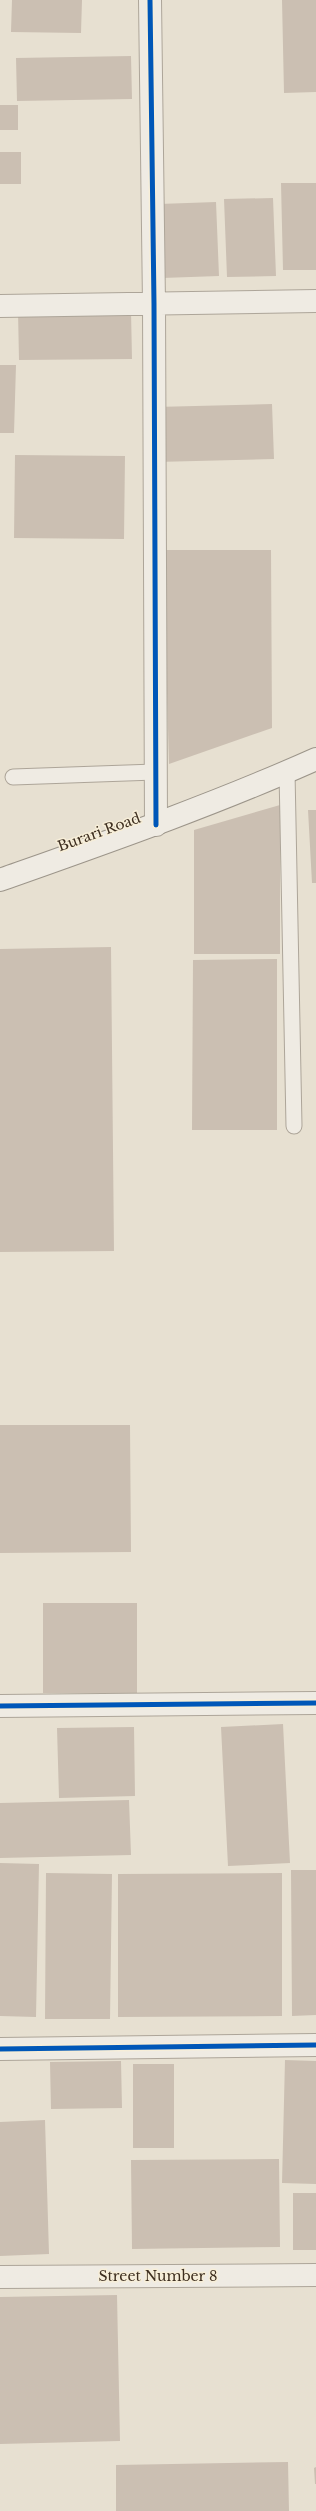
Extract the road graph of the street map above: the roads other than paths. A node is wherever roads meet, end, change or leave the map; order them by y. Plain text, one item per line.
1 (150, 0) edge
2 (316, 301) edge
3 (154, 304) junction
4 (0, 306) edge
5 (316, 759) edge
6 (155, 772) junction
7 (287, 772) junction
8 (13, 777) dead end
9 (156, 825) junction
10 (0, 880) edge
11 (294, 1126) dead end
12 (316, 1703) edge
13 (0, 1706) edge
14 (316, 2045) edge
15 (0, 2049) edge
16 (316, 2275) edge
17 (0, 2277) edge

1 - 3 street
2 - 3 street
3 - 4 street
3 - 6 street
5 - 7 street, Burari Road
6 - 8 lane
6 - 9 street
7 - 9 street, Burari Road
7 - 11 lane
9 - 10 street, Burari Road
12 - 13 street
14 - 15 street
16 - 17 street, Street Number 8

